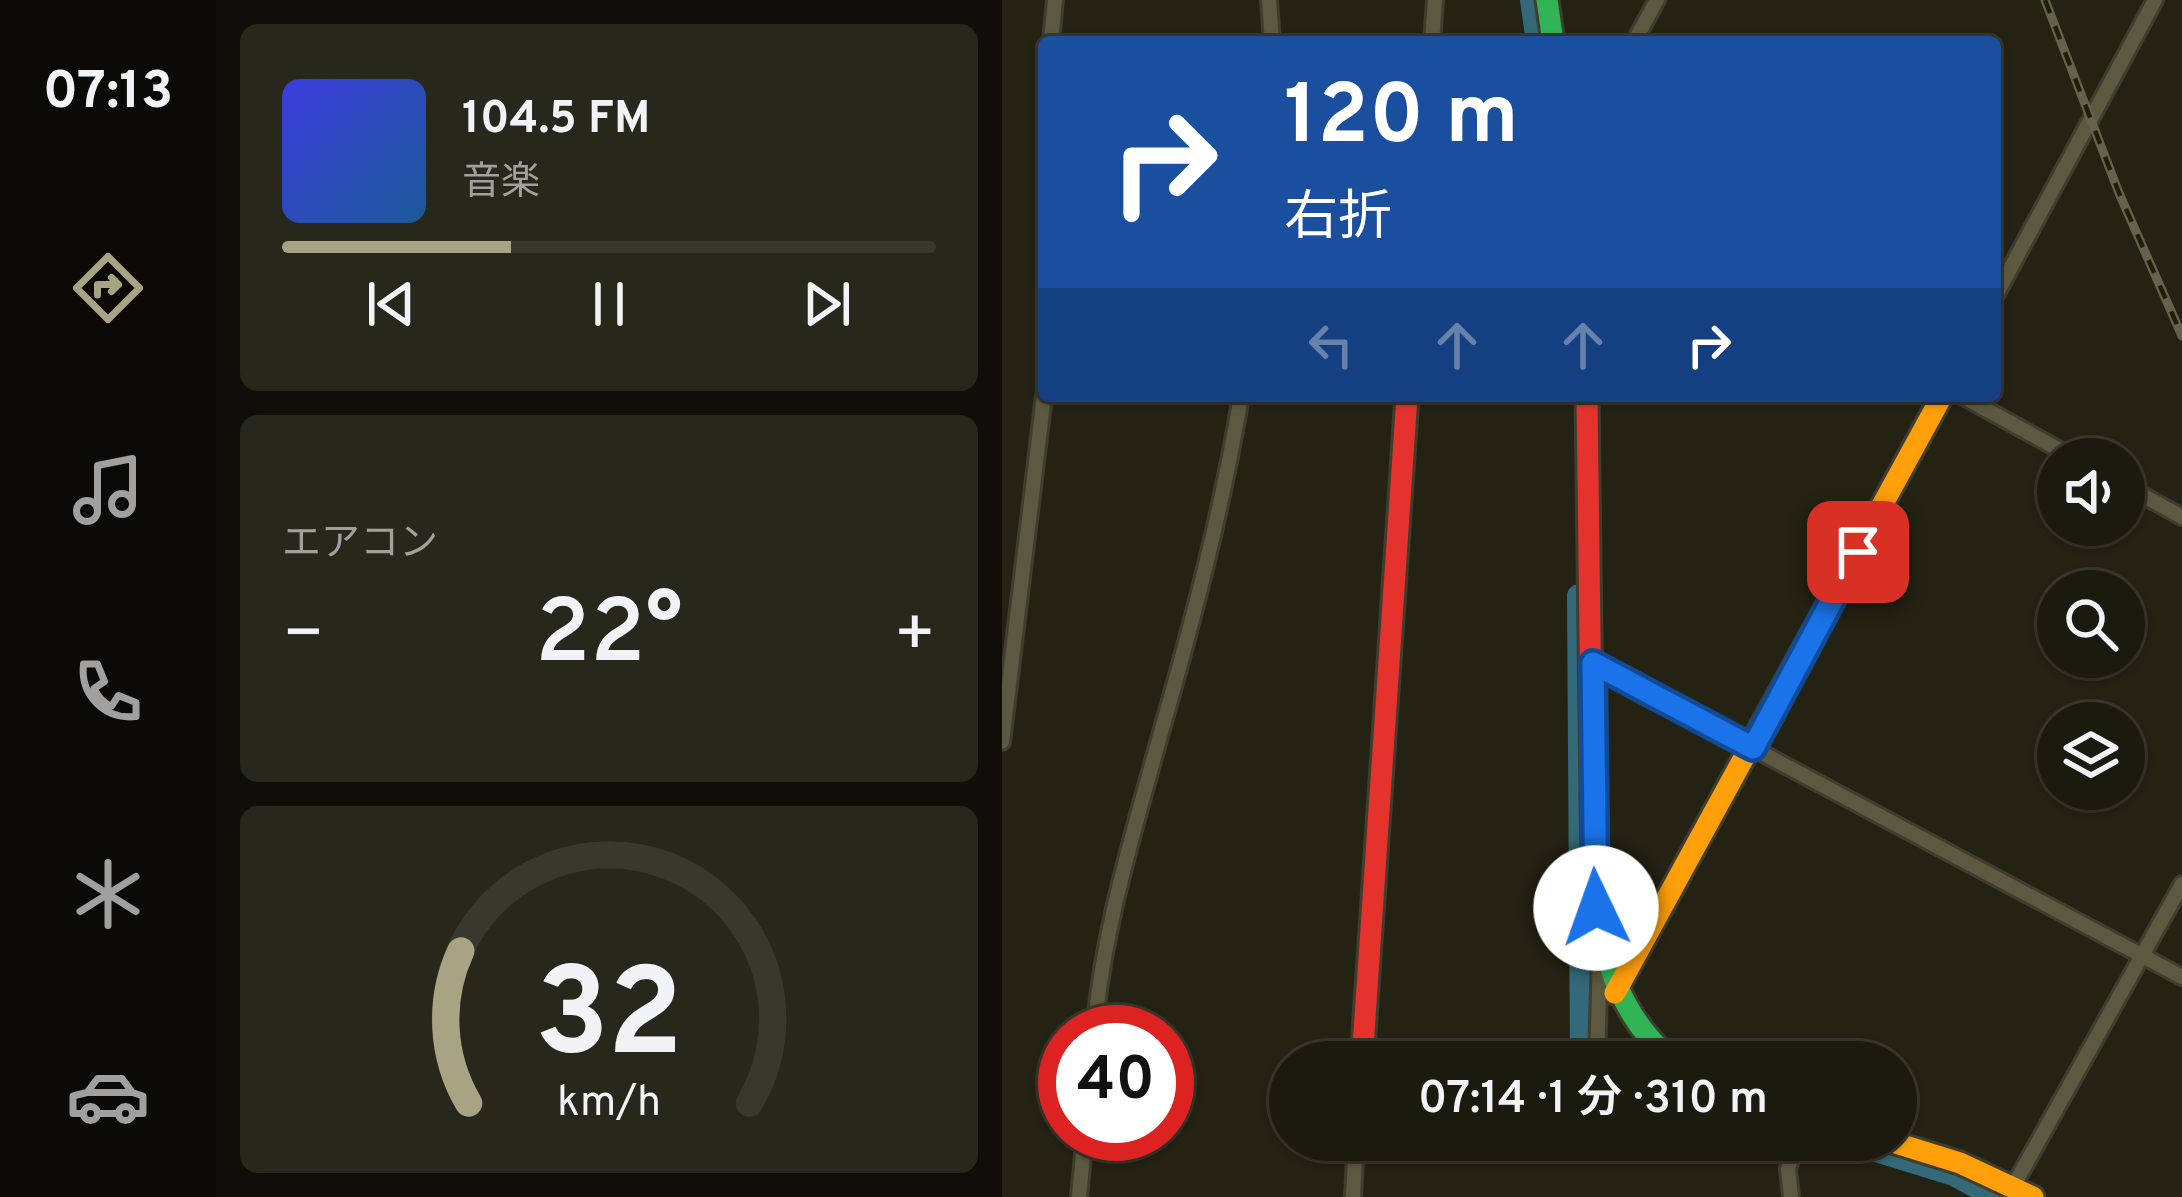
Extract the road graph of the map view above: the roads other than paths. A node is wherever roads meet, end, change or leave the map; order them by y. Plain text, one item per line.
1 (1055, 0) edge
2 (1269, 0) edge
3 (1435, 0) edge
4 (1547, 0) edge
5 (1657, 0) edge
6 (2155, 0) edge
7 (1052, 36) edge
8 (1272, 36) edge
9 (1432, 36) edge
10 (1552, 36) edge
11 (1637, 36) edge
12 (2001, 286) edge
13 (1044, 402) edge
14 (1240, 402) edge
15 (1407, 402) edge
16 (1586, 402) edge
17 (1939, 402) edge
18 (1973, 402) edge
19 (2038, 438) edge
20 (2145, 497) edge
21 (2182, 518) edge
22 (1593, 663) junction
23 (1002, 742) edge
24 (1753, 748) junction
25 (2182, 884) edge
26 (1600, 941) junction
27 (2144, 956) junction
28 (2182, 977) edge
29 (1615, 992) junction
30 (1096, 1005) edge
31 (1363, 1041) edge
32 (1598, 1041) edge
33 (1647, 1041) edge
34 (1917, 1152) edge
35 (1082, 1161) edge
36 (1356, 1161) edge
37 (1790, 1161) edge
38 (2023, 1191) edge
39 (1079, 1197) edge
40 (1353, 1197) edge
41 (1791, 1197) edge

1 - 7 street
2 - 8 street
3 - 9 street
4 - 10 street
5 - 11 street
6 - 12 street
13 - 23 street
14 - 30 street
15 - 31 street
16 - 22 street
17 - 24 street
18 - 19 street
20 - 21 street
22 - 24 street
22 - 26 street
24 - 27 street
24 - 29 street
25 - 27 street
26 - 29 street
26 - 32 street
27 - 28 street
27 - 38 street
29 - 33 street
34 - 38 street
35 - 39 street
36 - 40 street
37 - 41 street

